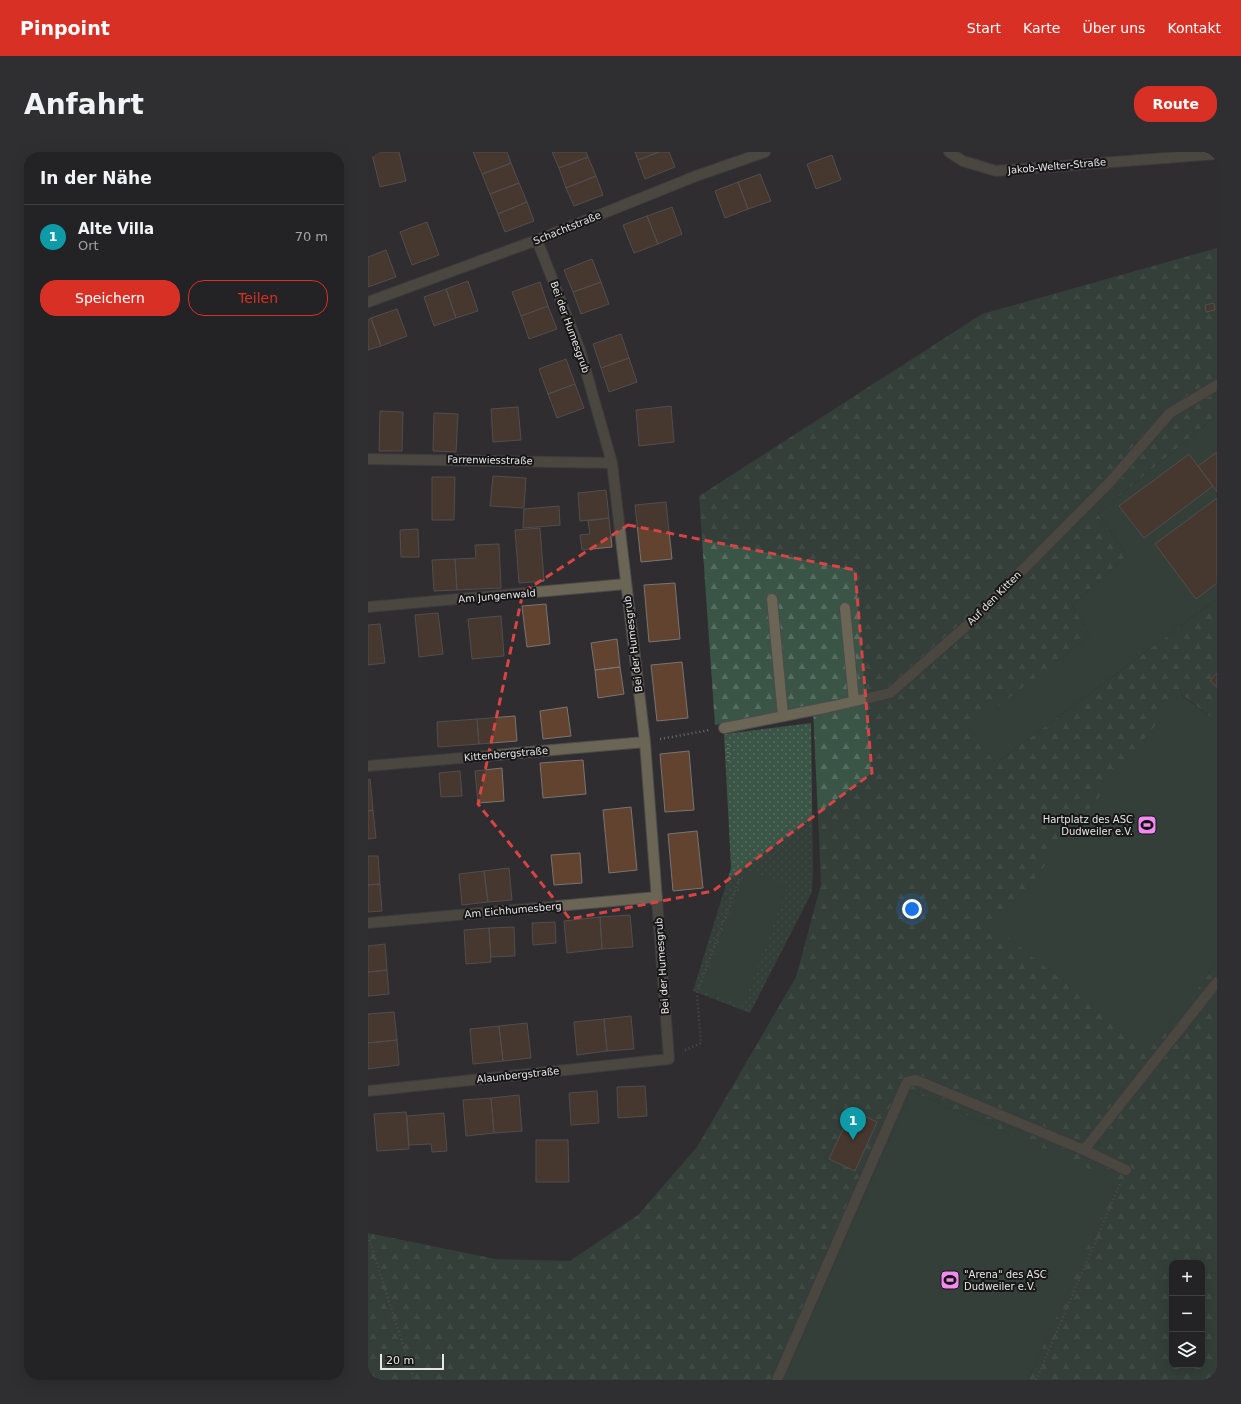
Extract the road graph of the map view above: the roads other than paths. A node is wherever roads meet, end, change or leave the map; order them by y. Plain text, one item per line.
1 (765, 152) edge
2 (949, 152) edge
3 (1217, 154) edge
4 (537, 240) junction
5 (368, 302) edge
6 (1217, 385) edge
7 (368, 459) edge
8 (612, 463) junction
9 (626, 584) junction
10 (772, 599) dead end
11 (368, 607) edge
12 (845, 608) dead end
13 (854, 701) junction
14 (782, 716) junction
15 (724, 728) road end
16 (644, 742) junction
17 (368, 766) edge
18 (657, 897) junction
19 (368, 923) edge
20 (1217, 982) edge
21 (669, 1059) joint
22 (368, 1091) edge
23 (1084, 1150) junction
24 (1126, 1170) road end
25 (777, 1380) edge

1 - 4 street, Schachtstraße
2 - 3 street, Jakob-Welter-Straße
4 - 5 street, Schachtstraße
4 - 8 street, Bei der Humesgrub
6 - 13 street, Auf den Kitten
7 - 8 street, Farrenwiesstraße
8 - 9 street, Bei der Humesgrub
9 - 11 street, Am Jungenwald
9 - 16 street, Bei der Humesgrub
10 - 14 street
12 - 13 street
13 - 14 street, Auf den Kitten
14 - 15 street, Auf den Kitten
16 - 17 street, Kittenbergstraße
16 - 18 street, Bei der Humesgrub
18 - 19 street, Am Eichhumesberg
18 - 21 street, Bei der Humesgrub
20 - 23 street
21 - 22 street, Alaunbergstraße
23 - 24 street
23 - 25 street

